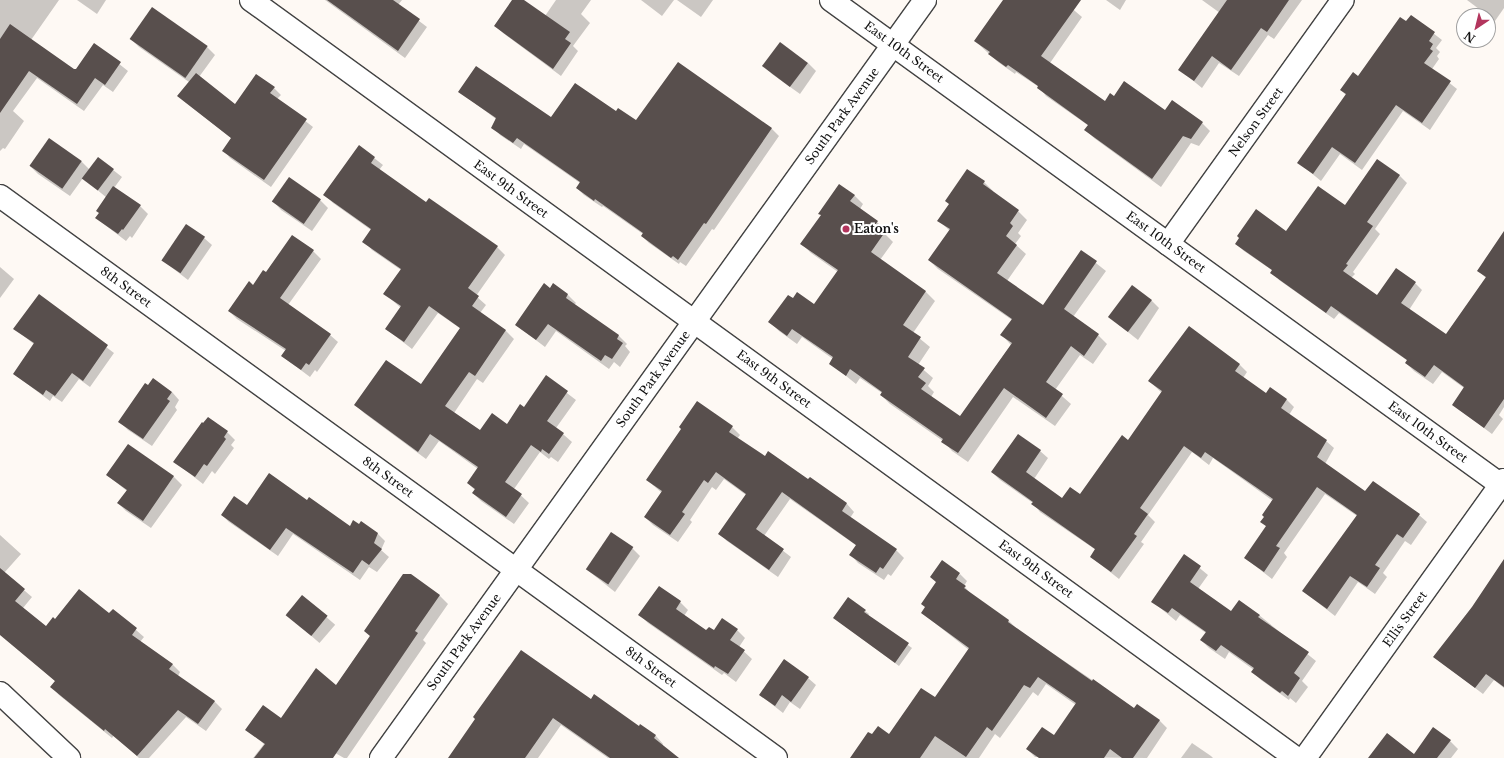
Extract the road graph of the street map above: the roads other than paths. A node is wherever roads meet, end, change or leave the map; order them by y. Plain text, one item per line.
1 (251, 0) edge
2 (831, 0) edge
3 (925, 0) edge
4 (1343, 0) edge
5 (893, 44) junction
6 (0, 196) edge
7 (1168, 244) junction
8 (694, 321) junction
9 (1502, 482) edge
10 (516, 570) junction
11 (0, 693) edge
12 (69, 758) edge
13 (381, 758) edge
14 (776, 758) edge
15 (1296, 758) edge
16 (1305, 758) edge

1 - 8 street, East 9th Street
2 - 5 street, East 10th Street
3 - 5 street, South Park Avenue
4 - 7 street, Nelson Street
5 - 7 street, East 10th Street
5 - 8 street, South Park Avenue
6 - 10 street, 8th Street
7 - 9 street, East 10th Street
8 - 10 street, South Park Avenue
8 - 15 street, East 9th Street
9 - 16 street, Ellis Street
10 - 13 street, South Park Avenue
10 - 14 street, 8th Street
11 - 12 street

